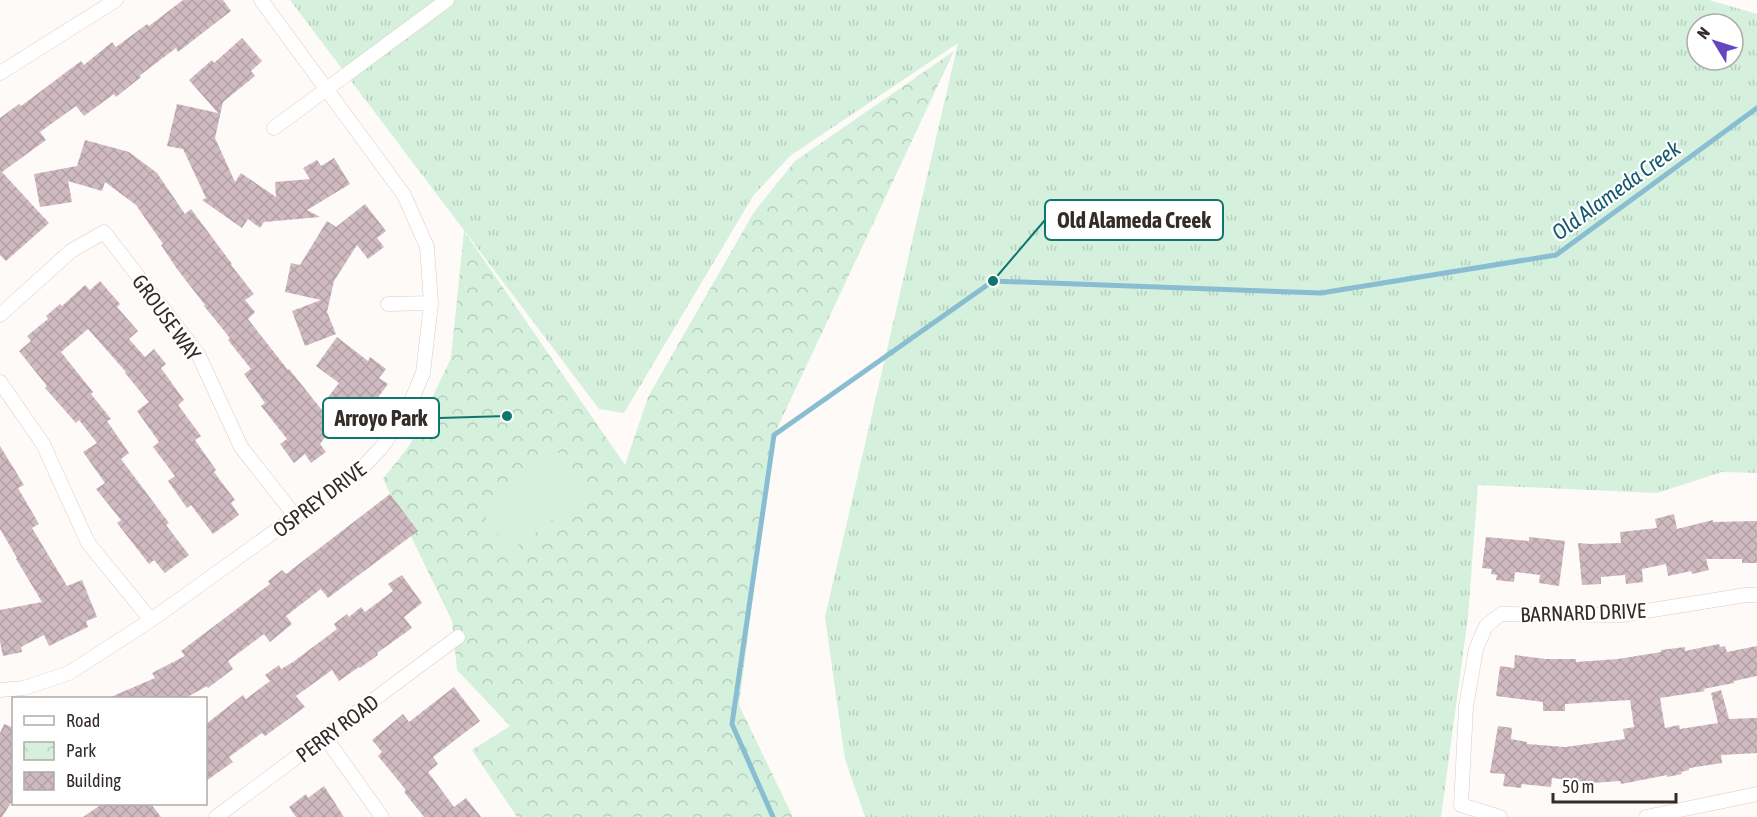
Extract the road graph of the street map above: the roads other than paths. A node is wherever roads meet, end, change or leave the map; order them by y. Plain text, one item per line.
1 (116, 0) edge
2 (261, 0) edge
3 (447, 0) edge
4 (92, 6) edge
5 (0, 73) edge
6 (328, 89) junction
7 (274, 128) dead end
8 (431, 303) junction
9 (388, 304) dead end
10 (0, 315) edge
11 (0, 382) edge
12 (296, 517) junction
13 (1757, 595) edge
14 (151, 621) junction
15 (458, 637) dead end
16 (0, 690) edge
17 (325, 737) junction
18 (1757, 795) edge
19 (216, 817) edge
20 (382, 817) edge
21 (1500, 817) edge
22 (1646, 817) edge

1 - 4 street
2 - 6 street, OSPREY DRIVE
3 - 6 street
4 - 5 street
6 - 7 street
6 - 8 street, OSPREY DRIVE
8 - 9 street
8 - 12 street, OSPREY DRIVE
10 - 12 street, GROUSE WAY
11 - 14 street
12 - 14 street, OSPREY DRIVE
13 - 21 street, BARNARD DRIVE
14 - 16 street, OSPREY DRIVE
15 - 17 street, PERRY ROAD
17 - 19 street, PERRY ROAD
17 - 20 street
18 - 22 street

